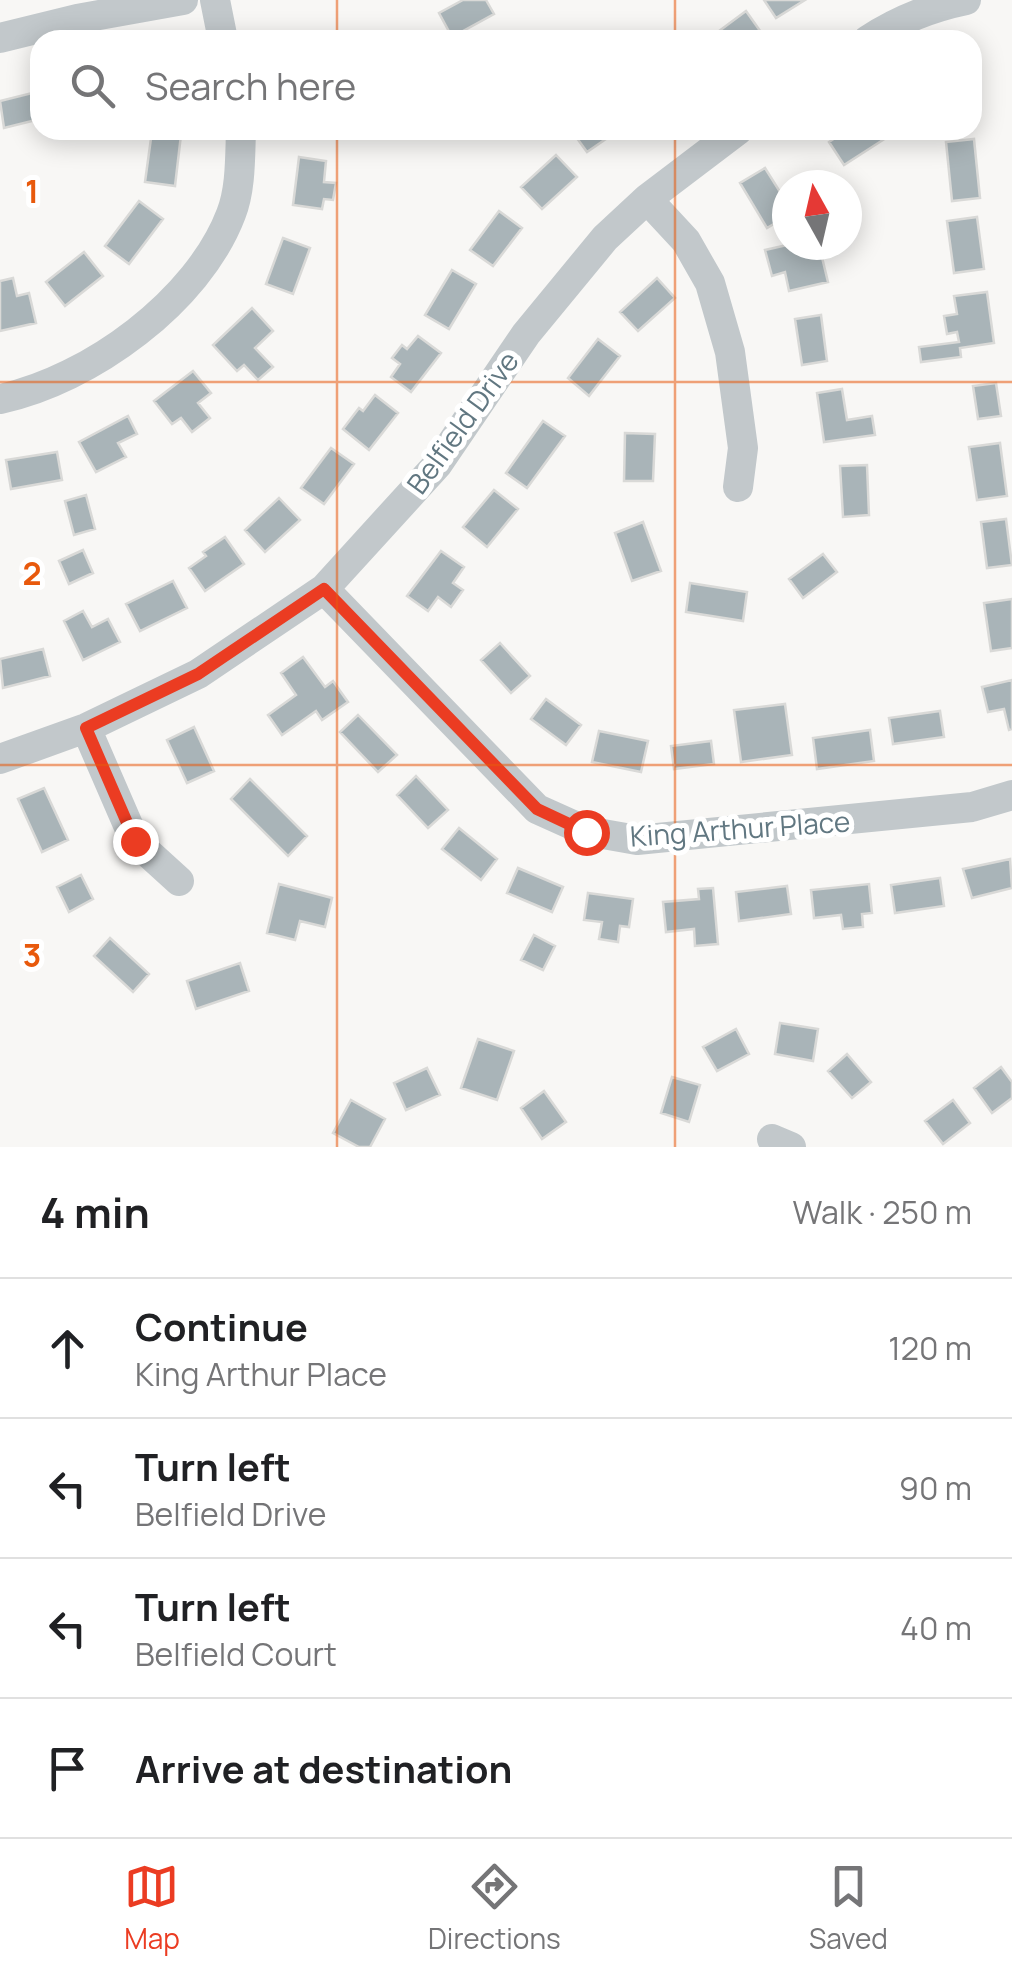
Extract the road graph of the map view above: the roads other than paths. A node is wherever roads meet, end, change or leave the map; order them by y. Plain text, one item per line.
1 (182, 0) edge
2 (215, 0) edge
3 (966, 0) edge
4 (33, 30) edge
5 (221, 30) edge
6 (884, 30) edge
7 (30, 31) edge
8 (0, 38) edge
9 (240, 140) edge
10 (725, 140) edge
11 (647, 199) junction
12 (0, 399) edge
13 (738, 487) dead end
14 (324, 589) junction
15 (86, 728) junction
16 (0, 759) edge
17 (1012, 795) edge
18 (179, 881) dead end

1 - 4 street
2 - 5 street
3 - 6 street
7 - 8 street
9 - 12 street
10 - 11 street, Belfield Drive
11 - 13 street
11 - 14 street, Belfield Drive
14 - 15 street, Belfield Drive
14 - 17 street, King Arthur Place
15 - 16 street, Belfield Drive
15 - 18 street

